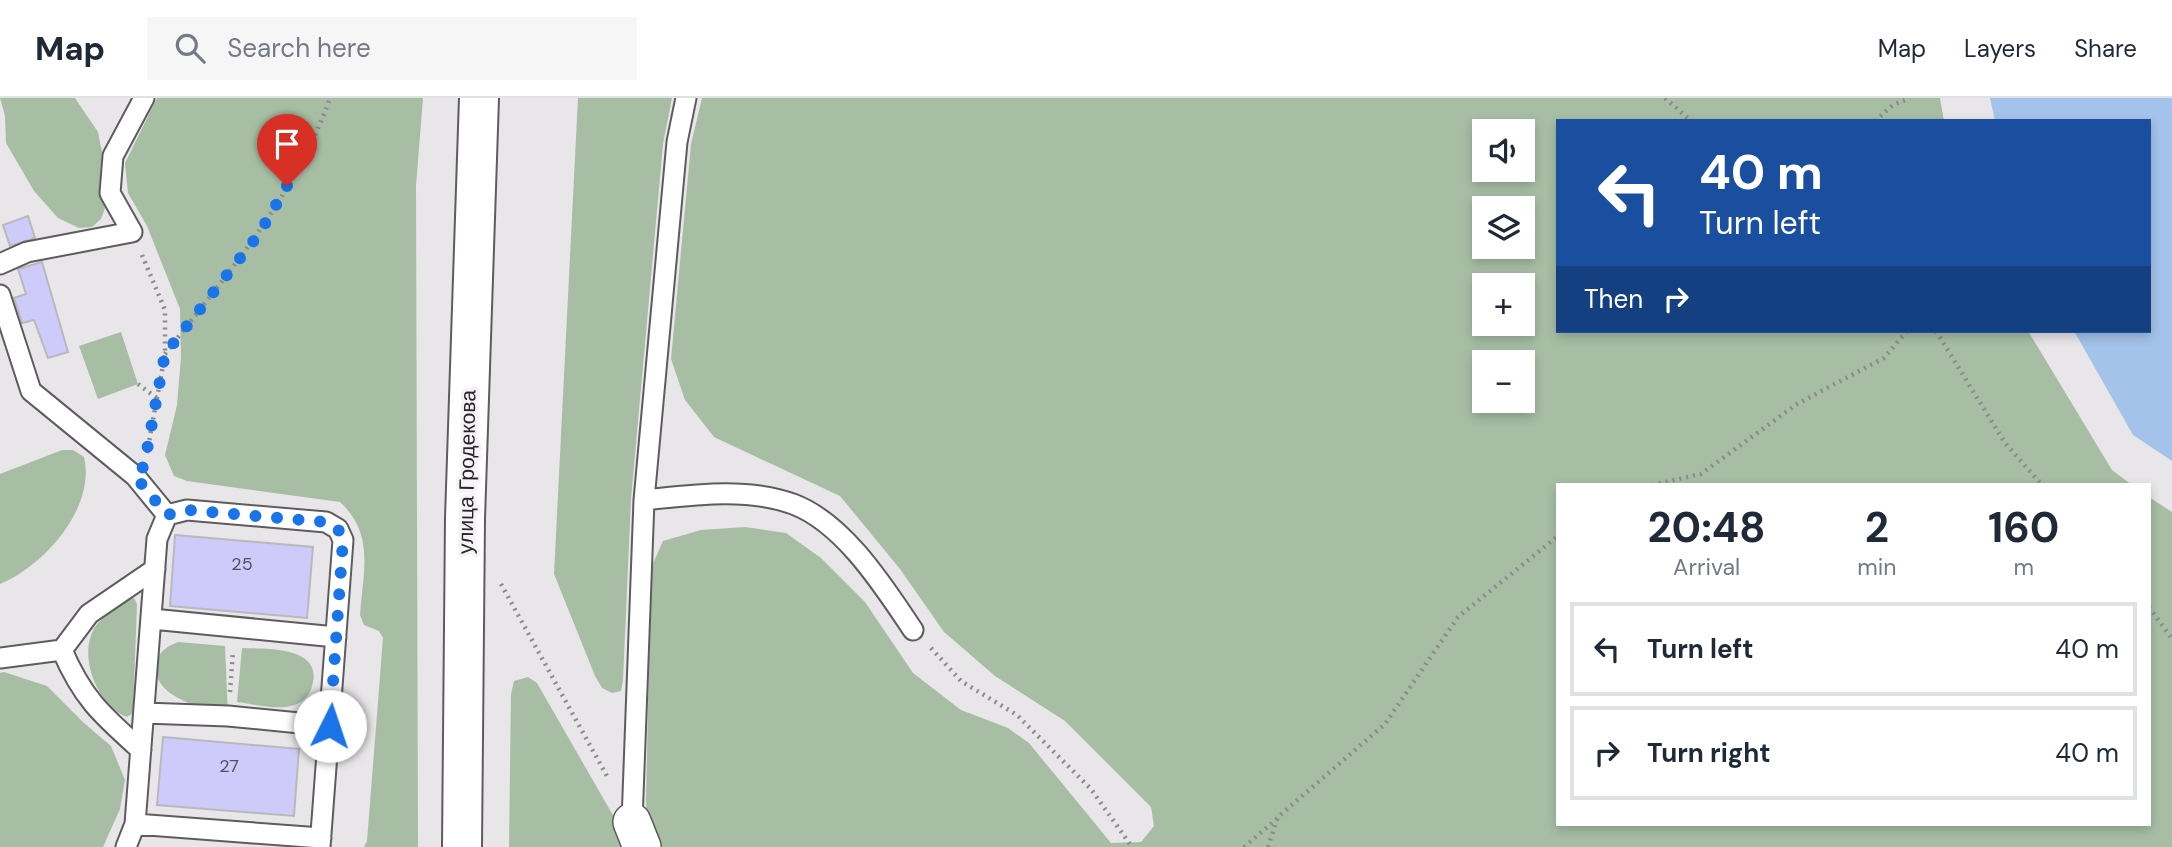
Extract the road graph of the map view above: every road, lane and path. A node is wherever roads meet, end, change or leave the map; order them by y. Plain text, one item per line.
1 (144, 98) edge
2 (330, 98) edge
3 (479, 98) edge
4 (685, 98) edge
5 (1665, 98) edge
6 (1910, 98) edge
7 (1689, 119) edge
8 (1877, 119) edge
9 (132, 232) junction
10 (0, 264) edge
11 (0, 295) edge
12 (1905, 333) edge
13 (1937, 333) edge
14 (165, 354) junction
15 (138, 383) dead end
16 (159, 399) junction
17 (135, 476) junction
18 (1661, 483) edge
19 (2040, 483) edge
20 (644, 500) junction
21 (167, 515) junction
22 (1556, 538) edge
23 (155, 569) junction
24 (499, 579) dead end
25 (2151, 610) edge
26 (152, 619) junction
27 (235, 627) junction
28 (914, 630) joint
29 (336, 637) junction
30 (2172, 639) edge
31 (62, 650) junction
32 (0, 658) edge
33 (144, 713) junction
34 (228, 716) junction
35 (330, 726) junction
36 (141, 750) junction
37 (1278, 817) junction
38 (135, 824) junction
39 (637, 834) edge
40 (320, 843) edge
41 (126, 847) edge
42 (462, 847) edge
43 (1132, 847) edge
44 (1244, 847) edge
45 (1268, 847) edge

1 - 9 lane
2 - 14 path
3 - 42 main road, улица Гродекова
4 - 20 lane
5 - 7 path
6 - 8 path
9 - 10 lane
9 - 14 path
11 - 17 lane
12 - 18 path
13 - 19 path
14 - 16 path
15 - 16 path
16 - 17 path
17 - 21 lane
20 - 28 lane
20 - 39 lane
21 - 23 lane
21 - 29 lane
22 - 37 path
23 - 26 lane
23 - 31 lane
24 - 39 path
25 - 30 path
26 - 27 lane
26 - 33 lane
27 - 29 lane
27 - 34 path
28 - 43 path
29 - 35 lane
31 - 32 lane
31 - 36 lane
33 - 34 lane
33 - 36 lane
34 - 35 lane
35 - 40 lane
36 - 38 lane
37 - 44 path
37 - 45 path
38 - 40 lane
38 - 41 lane

